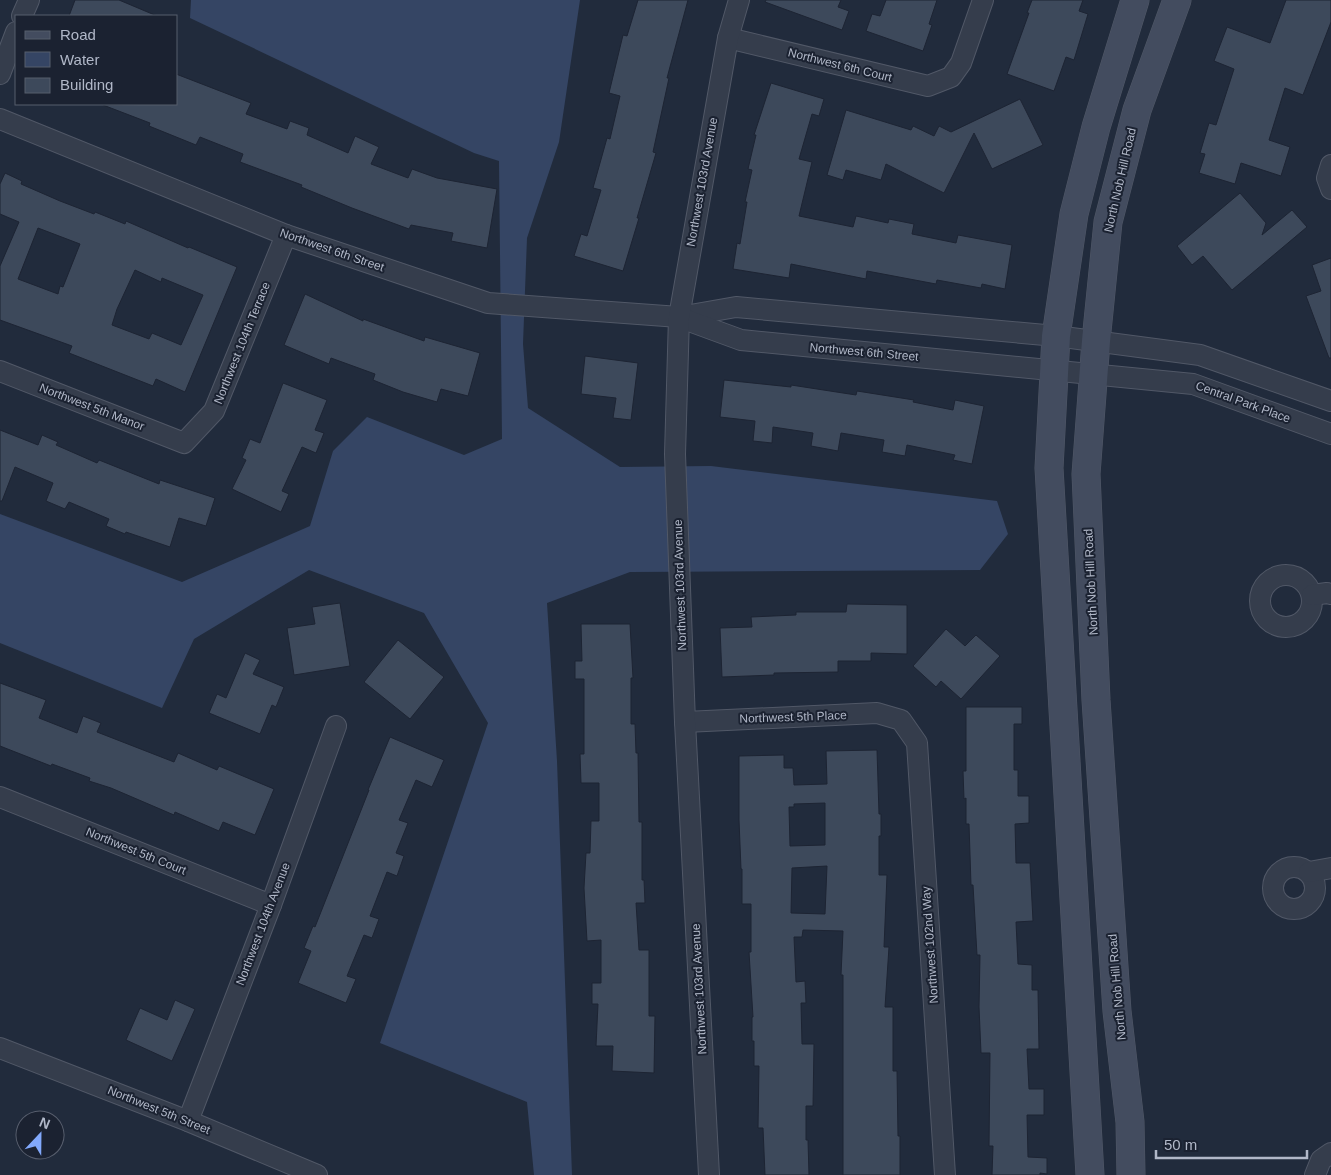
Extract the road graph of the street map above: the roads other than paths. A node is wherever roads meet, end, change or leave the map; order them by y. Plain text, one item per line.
1 (28, 0) edge
2 (739, 0) edge
3 (983, 0) edge
4 (1135, 0) edge
5 (1177, 0) edge
6 (22, 15) edge
7 (15, 35) edge
8 (728, 38) junction
9 (0, 74) edge
10 (0, 119) edge
11 (1331, 165) edge
12 (1331, 189) edge
13 (286, 235) junction
14 (679, 317) junction
15 (1056, 336) junction
16 (1096, 341) junction
17 (1053, 370) junction
18 (0, 371) edge
19 (1094, 374) junction
20 (1331, 401) edge
21 (1331, 434) edge
22 (184, 443) joint
23 (901, 720) joint
24 (685, 722) junction
25 (336, 726) dead end
26 (0, 797) edge
27 (1331, 868) edge
28 (1309, 872) dead end
29 (271, 905) junction
30 (0, 1048) edge
31 (188, 1121) junction
32 (1331, 1153) edge
33 (317, 1175) edge
34 (708, 1175) edge
35 (945, 1175) edge
36 (1090, 1175) edge
37 (1131, 1175) edge
38 (1315, 1175) edge

1 - 6 street
2 - 8 street, Northwest 103rd Avenue
3 - 8 street, Northwest 6th Court
4 - 15 main road
5 - 16 main road, North Nob Hill Road
7 - 9 street
8 - 14 street, Northwest 103rd Avenue
10 - 13 street, Northwest 6th Street
11 - 12 street
13 - 14 street, Northwest 6th Street
13 - 22 street, Northwest 104th Terrace
14 - 15 street, Northwest 6th Street
14 - 17 street, Northwest 6th Street
14 - 24 street, Northwest 103rd Avenue
15 - 16 street, Northwest 6th Street
15 - 17 main road
16 - 19 main road, North Nob Hill Road
16 - 20 street
17 - 19 street, Northwest 6th Street
17 - 36 main road
18 - 22 street, Northwest 5th Manor
19 - 21 street, Central Park Place
19 - 37 main road, North Nob Hill Road
23 - 24 street, Northwest 5th Place
23 - 35 street, Northwest 102nd Way
24 - 34 street, Northwest 103rd Avenue
25 - 29 street, Northwest 104th Avenue
26 - 29 street, Northwest 5th Court
27 - 28 street
29 - 31 street, Northwest 104th Avenue
30 - 31 street, Northwest 5th Street
31 - 33 street, Northwest 5th Street
32 - 38 street

